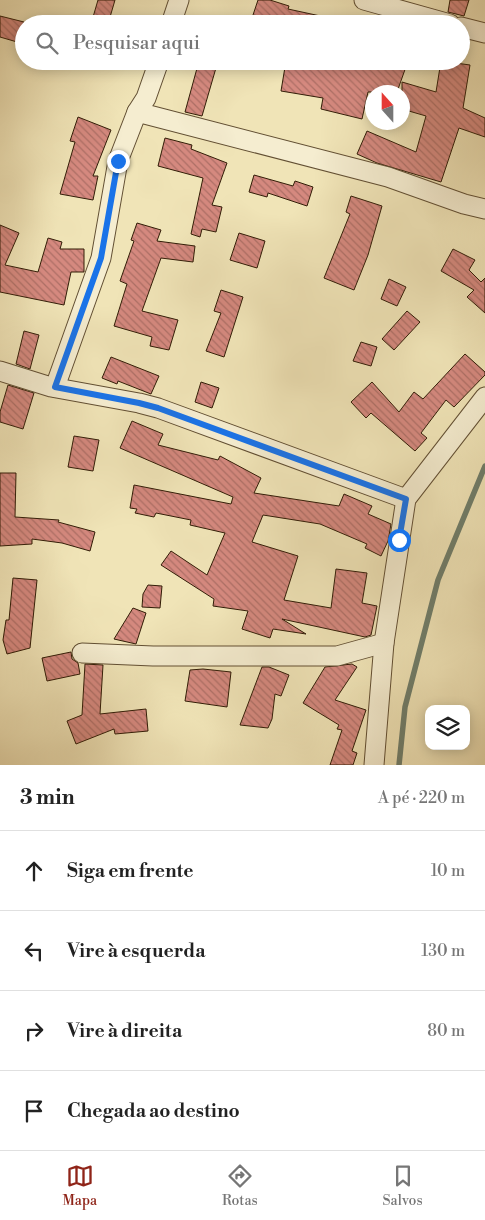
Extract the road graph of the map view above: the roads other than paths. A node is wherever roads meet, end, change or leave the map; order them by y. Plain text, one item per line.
1 (179, 0) edge
2 (364, 0) edge
3 (174, 15) edge
4 (418, 15) edge
5 (470, 29) edge
6 (485, 33) edge
7 (155, 70) edge
8 (137, 112) junction
9 (485, 209) edge
10 (0, 371) edge
11 (55, 387) junction
12 (485, 397) edge
13 (406, 499) junction
14 (384, 643) junction
15 (82, 653) dead end
16 (374, 765) edge

1 - 3 street
2 - 4 street
5 - 6 street
7 - 8 street
8 - 9 street
8 - 11 street
10 - 11 street
11 - 13 street
12 - 13 street
13 - 14 street
14 - 15 street
14 - 16 street

